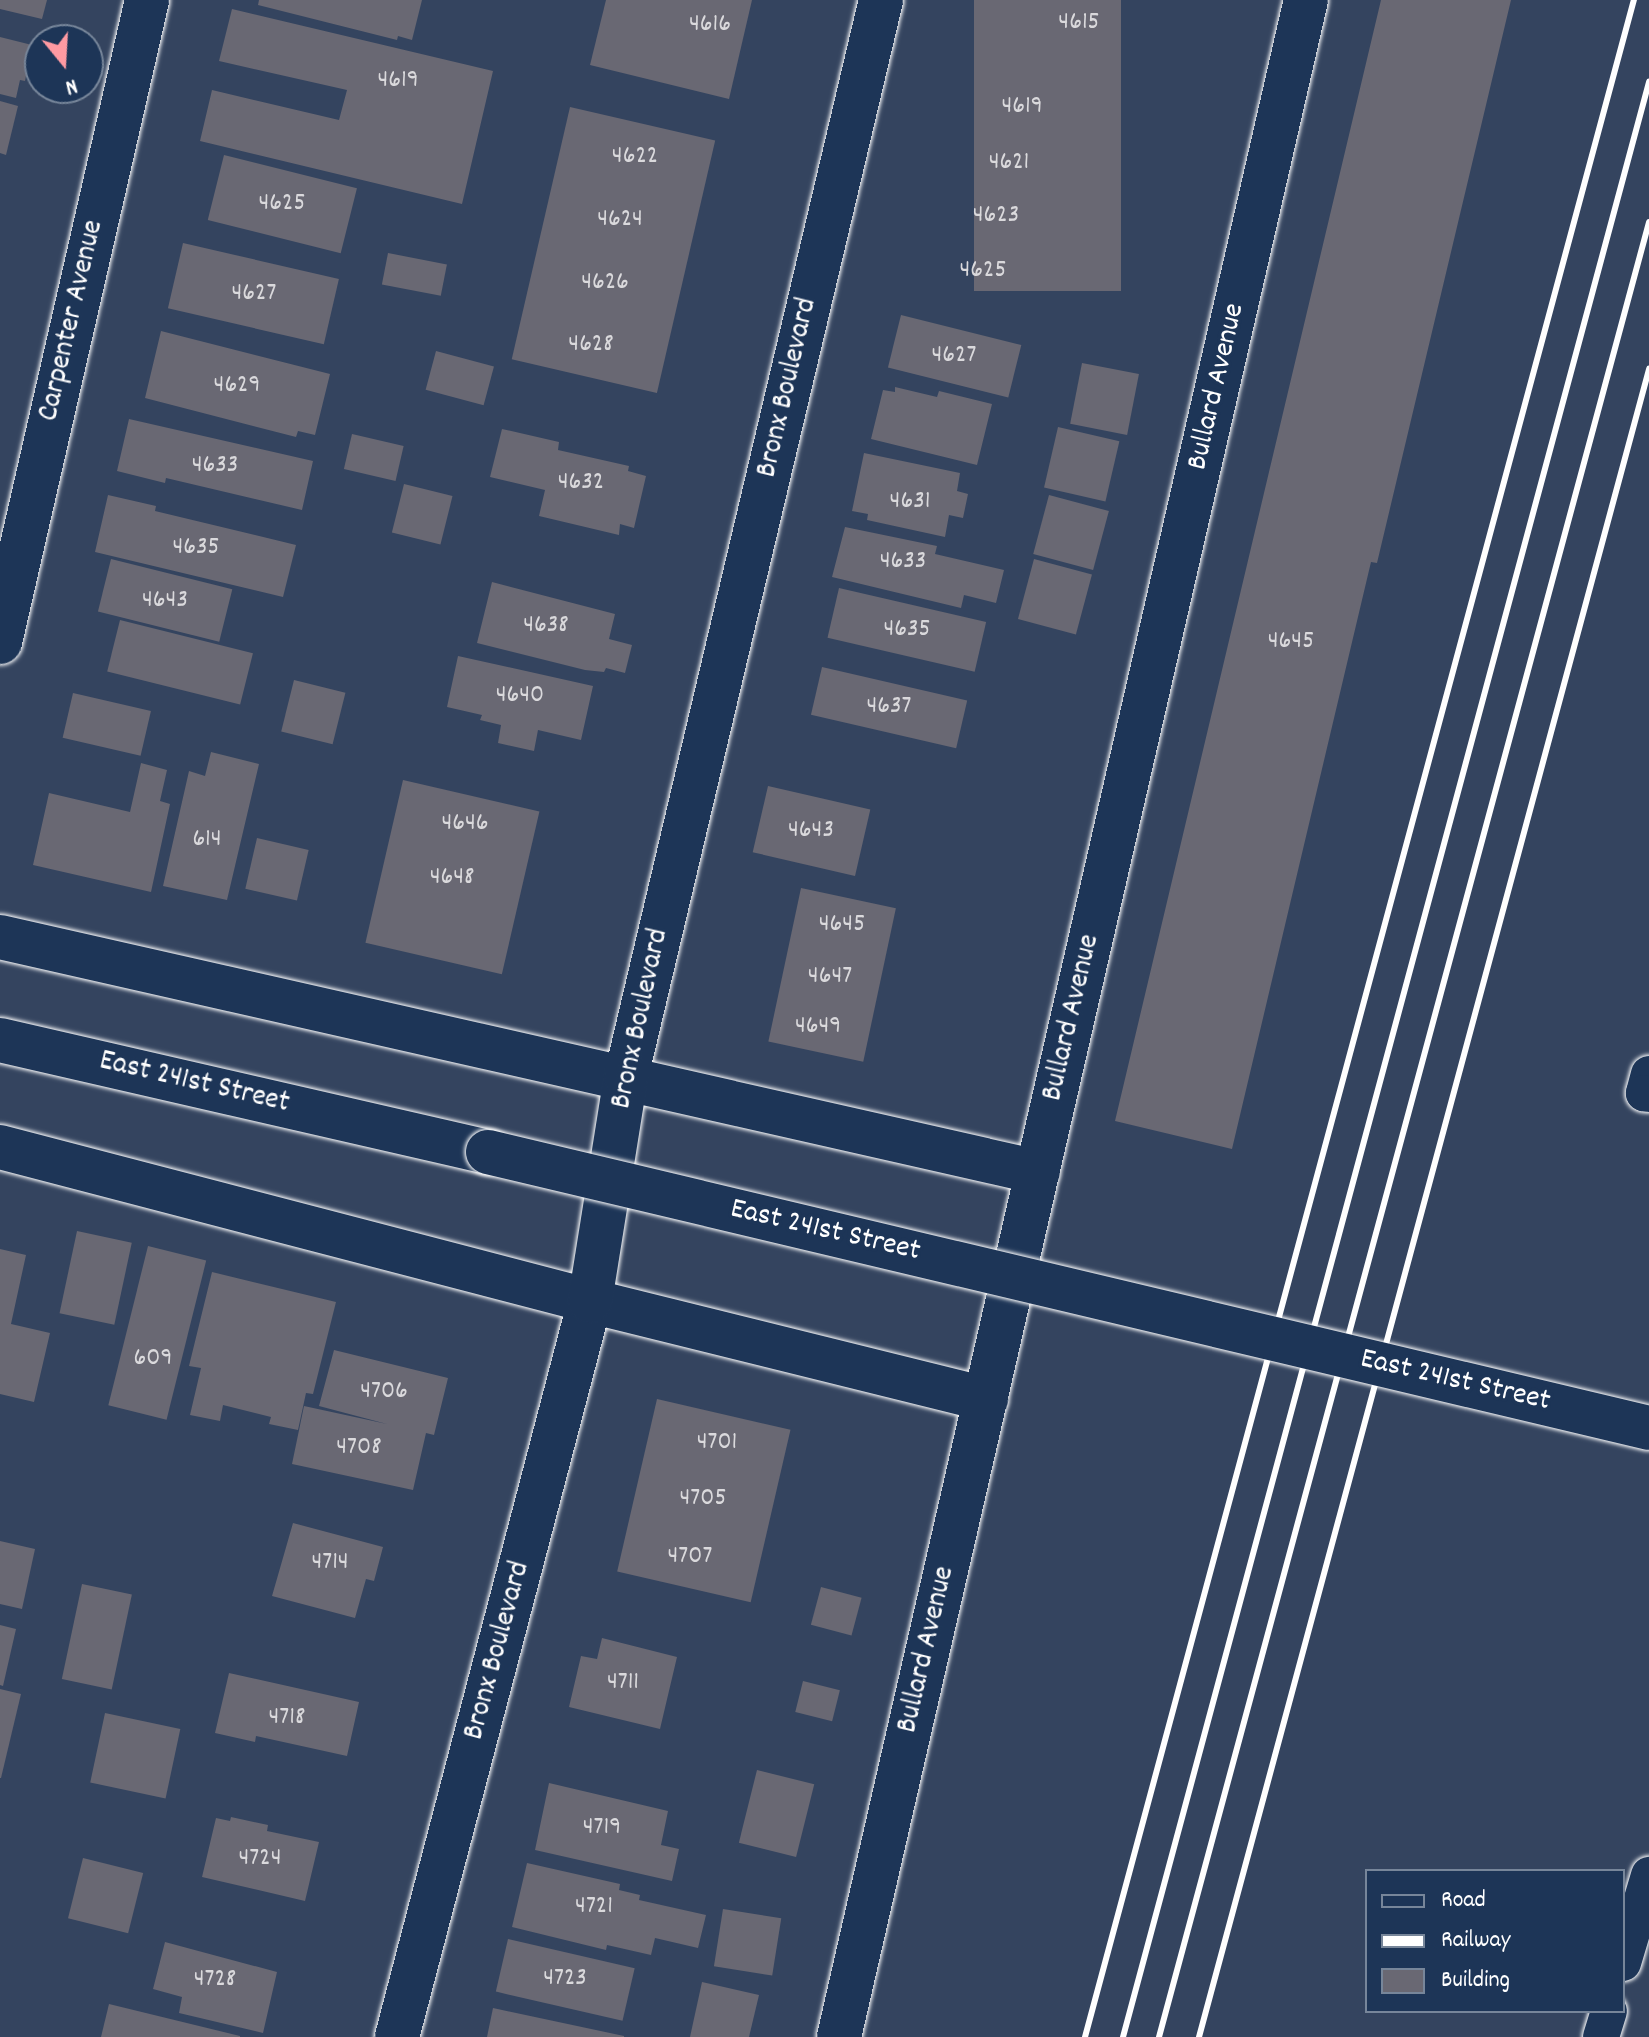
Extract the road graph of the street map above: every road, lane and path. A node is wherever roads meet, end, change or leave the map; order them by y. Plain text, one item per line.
1 (147, 0) edge
2 (881, 0) edge
3 (1306, 0) edge
4 (0, 642) edge
5 (0, 937) edge
6 (0, 1040) edge
7 (1649, 1074) edge
8 (626, 1077) junction
9 (1649, 1094) edge
10 (0, 1147) edge
11 (1038, 1172) junction
12 (590, 1301) junction
13 (986, 1399) junction
14 (1649, 1428) edge
15 (1649, 1875) edge
16 (1625, 1956) edge
17 (1608, 2013) edge
18 (397, 2037) edge
19 (839, 2037) edge
20 (1601, 2037) edge

1 - 4 street, Carpenter Avenue
2 - 8 street, Bronx Boulevard
3 - 11 street, Bullard Avenue
5 - 8 street
6 - 14 street, East 241st Street, bridge
7 - 9 lane
8 - 11 street
8 - 12 street, Bronx Boulevard
10 - 12 street
11 - 13 street, Bullard Avenue
12 - 13 street
12 - 18 street, Bronx Boulevard
13 - 19 street, Bullard Avenue
15 - 16 lane
17 - 20 lane

